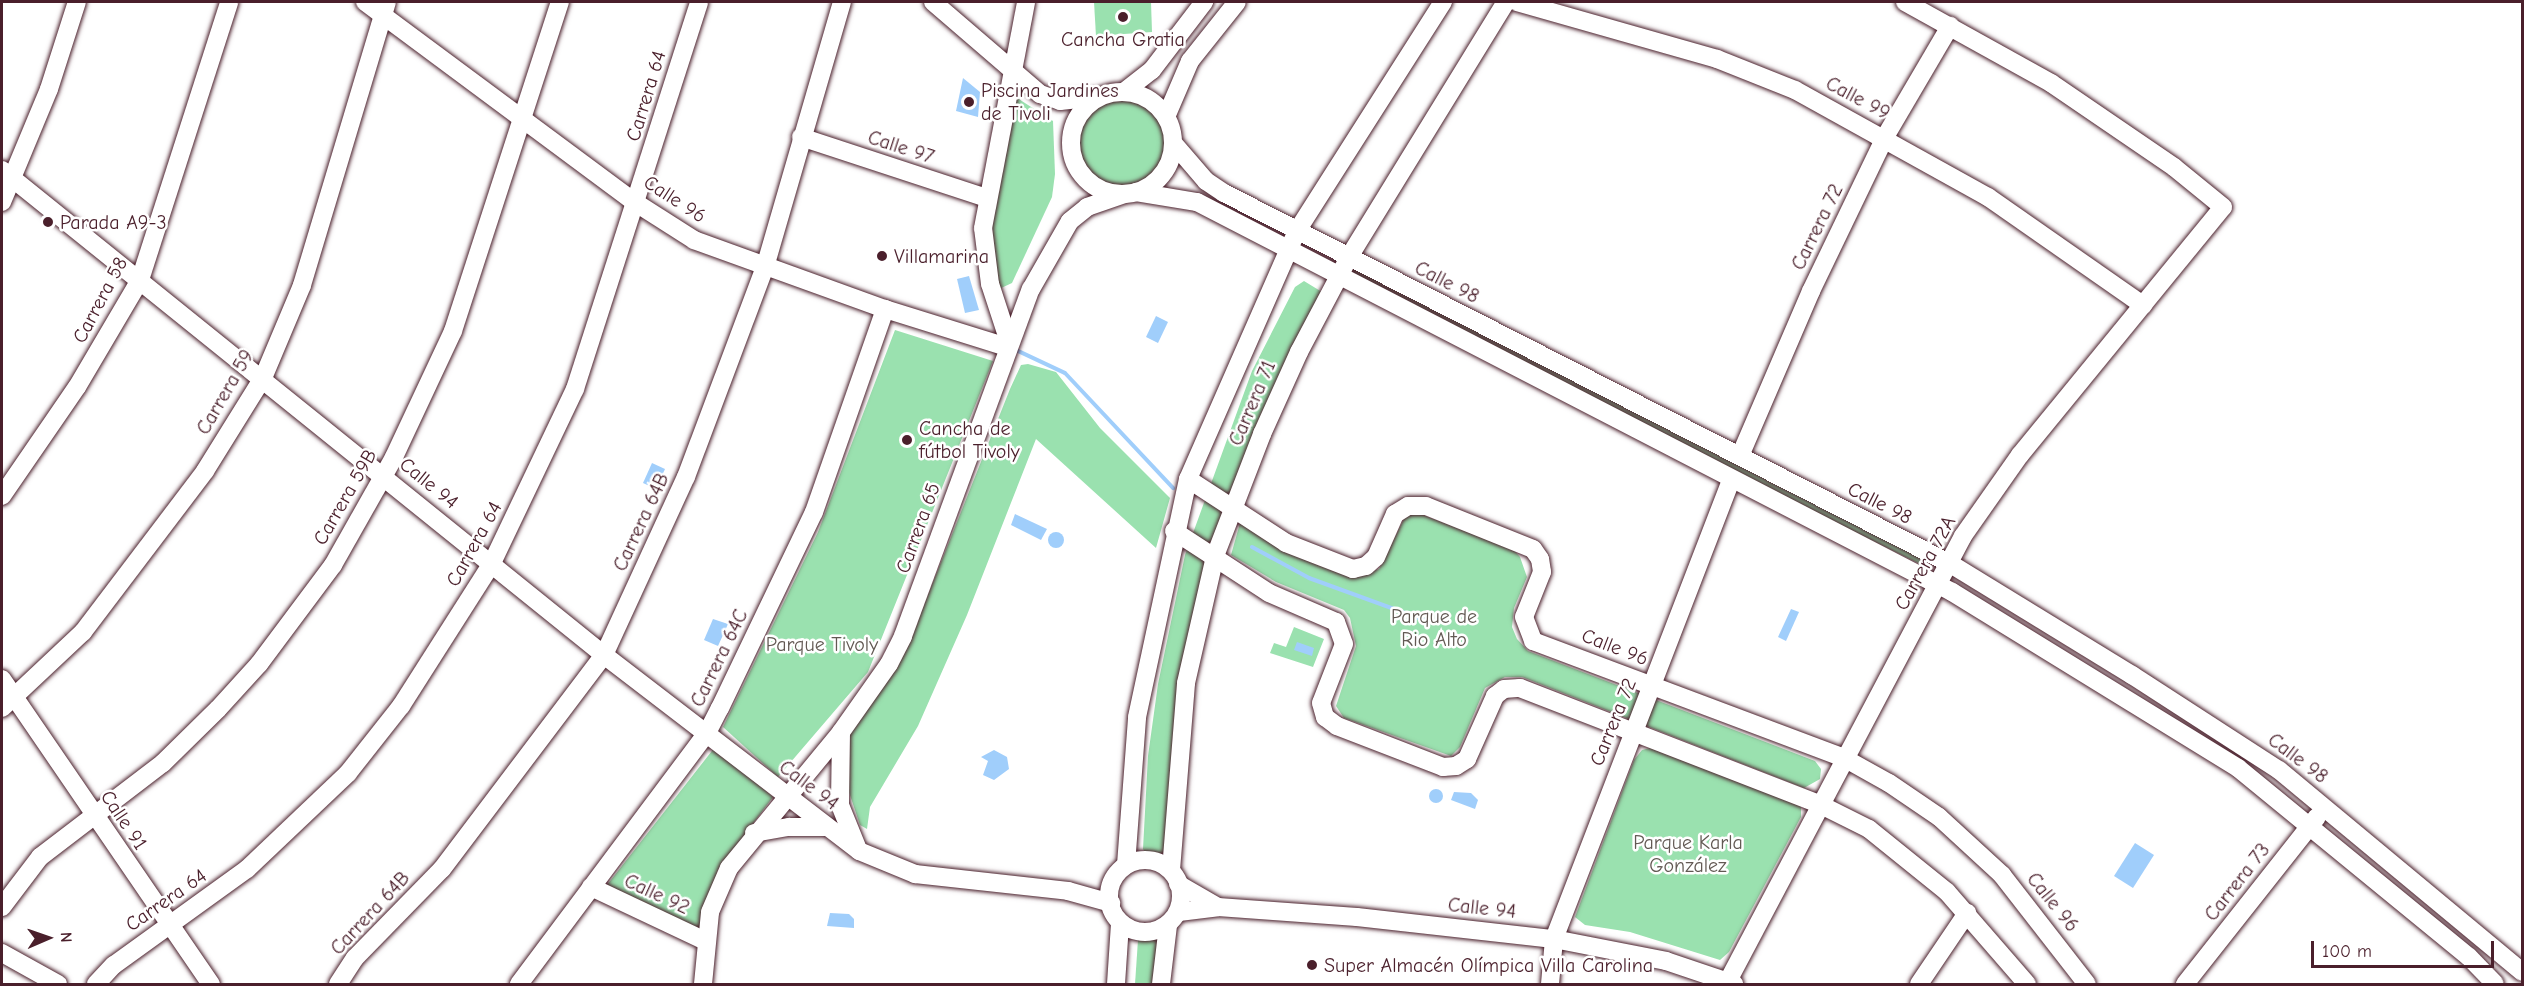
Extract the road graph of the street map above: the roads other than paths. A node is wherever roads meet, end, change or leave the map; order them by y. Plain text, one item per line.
1 (76, 2) edge
2 (229, 2) edge
3 (365, 2) edge
4 (560, 2) edge
5 (699, 2) edge
6 (842, 2) edge
7 (933, 2) edge
8 (1026, 2) edge
9 (1204, 2) edge
10 (1237, 2) edge
11 (1443, 2) edge
12 (1506, 2) edge
13 (1517, 2) edge
14 (1905, 2) edge
15 (385, 8) edge
16 (1950, 26) junction
17 (1013, 72) junction
18 (1125, 91) junction
19 (1100, 96) junction
20 (1166, 117) junction
21 (524, 121) junction
22 (1885, 137) junction
23 (801, 138) junction
24 (1174, 145) junction
25 (7, 175) edge
26 (1130, 193) junction
27 (987, 198) junction
28 (2, 202) edge
29 (636, 202) junction
30 (1297, 231) junction
31 (1288, 251) junction
32 (1349, 257) junction
33 (765, 267) junction
34 (1338, 277) junction
35 (140, 280) junction
36 (2143, 305) junction
37 (885, 309) junction
38 (1008, 344) junction
39 (263, 378) junction
40 (1740, 456) junction
41 (384, 476) junction
42 (1188, 479) junction
43 (1731, 480) junction
44 (2, 496) edge
45 (1233, 510) junction
46 (1174, 531) junction
47 (1215, 556) junction
48 (492, 563) junction
49 (1949, 563) junction
50 (1938, 585) junction
51 (604, 655) junction
52 (2, 679) edge
53 (1652, 685) junction
54 (8, 703) edge
55 (841, 732) junction
56 (707, 733) junction
57 (1633, 733) junction
58 (1844, 758) junction
59 (810, 768) junction
60 (840, 778) junction
61 (786, 797) junction
62 (1820, 804) junction
63 (2325, 806) junction
64 (95, 818) junction
65 (2311, 825) junction
66 (826, 827) junction
67 (754, 833) junction
68 (859, 851) junction
69 (1120, 871) junction
70 (1174, 877) junction
71 (591, 887) junction
72 (1068, 891) junction
73 (1110, 903) junction
74 (2, 907) edge
75 (1218, 907) junction
76 (1966, 913) junction
77 (1174, 919) junction
78 (1120, 923) junction
79 (169, 927) junction
80 (1554, 939) junction
81 (705, 941) junction
82 (2, 953) edge
83 (2523, 972) edge
84 (1731, 983) edge
85 (57, 984) edge
86 (96, 984) edge
87 (211, 984) edge
88 (338, 984) edge
89 (519, 984) edge
90 (703, 984) edge
91 (1116, 984) edge
92 (1161, 984) edge
93 (1550, 984) edge
94 (1919, 984) edge
95 (2026, 984) edge
96 (2087, 984) edge
97 (2185, 984) edge
98 (2495, 984) edge

1 - 25 street
2 - 35 street, Carrera 58
3 - 15 street, Calle 96
4 - 21 street, Carrera 59B
5 - 29 street, Carrera 64
6 - 23 street, Carrera 64B
7 - 17 street
8 - 17 street
9 - 18 street
10 - 20 street
11 - 30 street, Carrera 71
12 - 32 street, Carrera 71
13 - 22 street, Calle 99
14 - 16 street
15 - 21 street, Calle 96
15 - 39 street, Carrera 59
16 - 22 street, Carrera 72
16 - 36 street, Carrera 72A
17 - 19 street
17 - 27 street
18 - 19 street
18 - 20 street
19 - 26 street
20 - 24 street
21 - 29 street, Calle 96
21 - 41 street, Carrera 59B
22 - 36 street, Calle 99
22 - 40 street, Carrera 72
23 - 27 street, Calle 97
23 - 33 street, Carrera 64B
24 - 26 street
24 - 30 street, Calle 98
25 - 28 street
25 - 35 street, Calle 94
26 - 31 street
26 - 38 street, Carrera 65
27 - 38 street
29 - 33 street, Calle 96
29 - 48 street, Carrera 64
30 - 31 street, Carrera 71
30 - 32 street, Calle 98
31 - 34 street
31 - 42 street, Carrera 71
32 - 34 street, Carrera 71
32 - 40 street, Calle 98
33 - 37 street, Calle 96
33 - 51 street, Carrera 64B
34 - 43 street
34 - 45 street, Carrera 71
35 - 39 street, Calle 94
35 - 44 street, Carrera 58
36 - 49 street, Carrera 72A
37 - 38 street, Calle 96
37 - 56 street, Carrera 64C
38 - 55 street, Carrera 65
39 - 41 street, Calle 94
39 - 54 street, Carrera 59
40 - 49 street, Calle 98
41 - 48 street, Calle 94
41 - 64 street, Carrera 59B
42 - 45 street, Calle 96
42 - 46 street, Carrera 71
43 - 50 street
43 - 53 street, Carrera 72
45 - 47 street, Carrera 71
45 - 53 street, Calle 96
46 - 47 street
46 - 69 street, Carrera 71
47 - 57 street
47 - 70 street, Carrera 71
48 - 51 street, Calle 94
48 - 79 street, Carrera 64
49 - 50 street, Carrera 72A
49 - 63 street, Calle 98
50 - 58 street, Carrera 72A
50 - 65 street
51 - 56 street, Calle 94
51 - 88 street, Carrera 64B
52 - 54 street, Calle 91
53 - 57 street, Carrera 72
53 - 58 street, Calle 96
54 - 64 street, Calle 91
55 - 59 street, Carrera 65
55 - 60 street
56 - 61 street, Calle 94
56 - 71 street, Carrera 64C
57 - 62 street
57 - 80 street, Carrera 72
58 - 62 street, Carrera 72A
58 - 96 street, Calle 96
59 - 60 street, Calle 94
59 - 61 street, Carrera 65
60 - 68 street, Calle 94
61 - 66 street, Calle 94
61 - 67 street, Carrera 65
62 - 76 street
62 - 84 street, Carrera 72A
63 - 65 street, Carrera 73
63 - 83 street, Calle 98
64 - 74 street, Carrera 59B
64 - 79 street, Calle 91
65 - 97 street, Carrera 73
65 - 98 street
66 - 67 street
66 - 68 street, Calle 94
67 - 81 street, Carrera 65
68 - 72 street, Calle 94
69 - 70 street
69 - 72 street, Calle 94
69 - 73 street
70 - 75 street, Calle 94
70 - 77 street
71 - 81 street, Calle 92
71 - 89 street, Carrera 64C
72 - 73 street, Calle 94
73 - 78 street
75 - 77 street, Calle 94
75 - 80 street, Calle 94
76 - 94 street
76 - 95 street
77 - 78 street
77 - 92 street
78 - 91 street
79 - 86 street, Carrera 64
79 - 87 street, Calle 91
80 - 84 street, Calle 94
80 - 93 street, Carrera 72
81 - 90 street, Carrera 65
82 - 85 street

